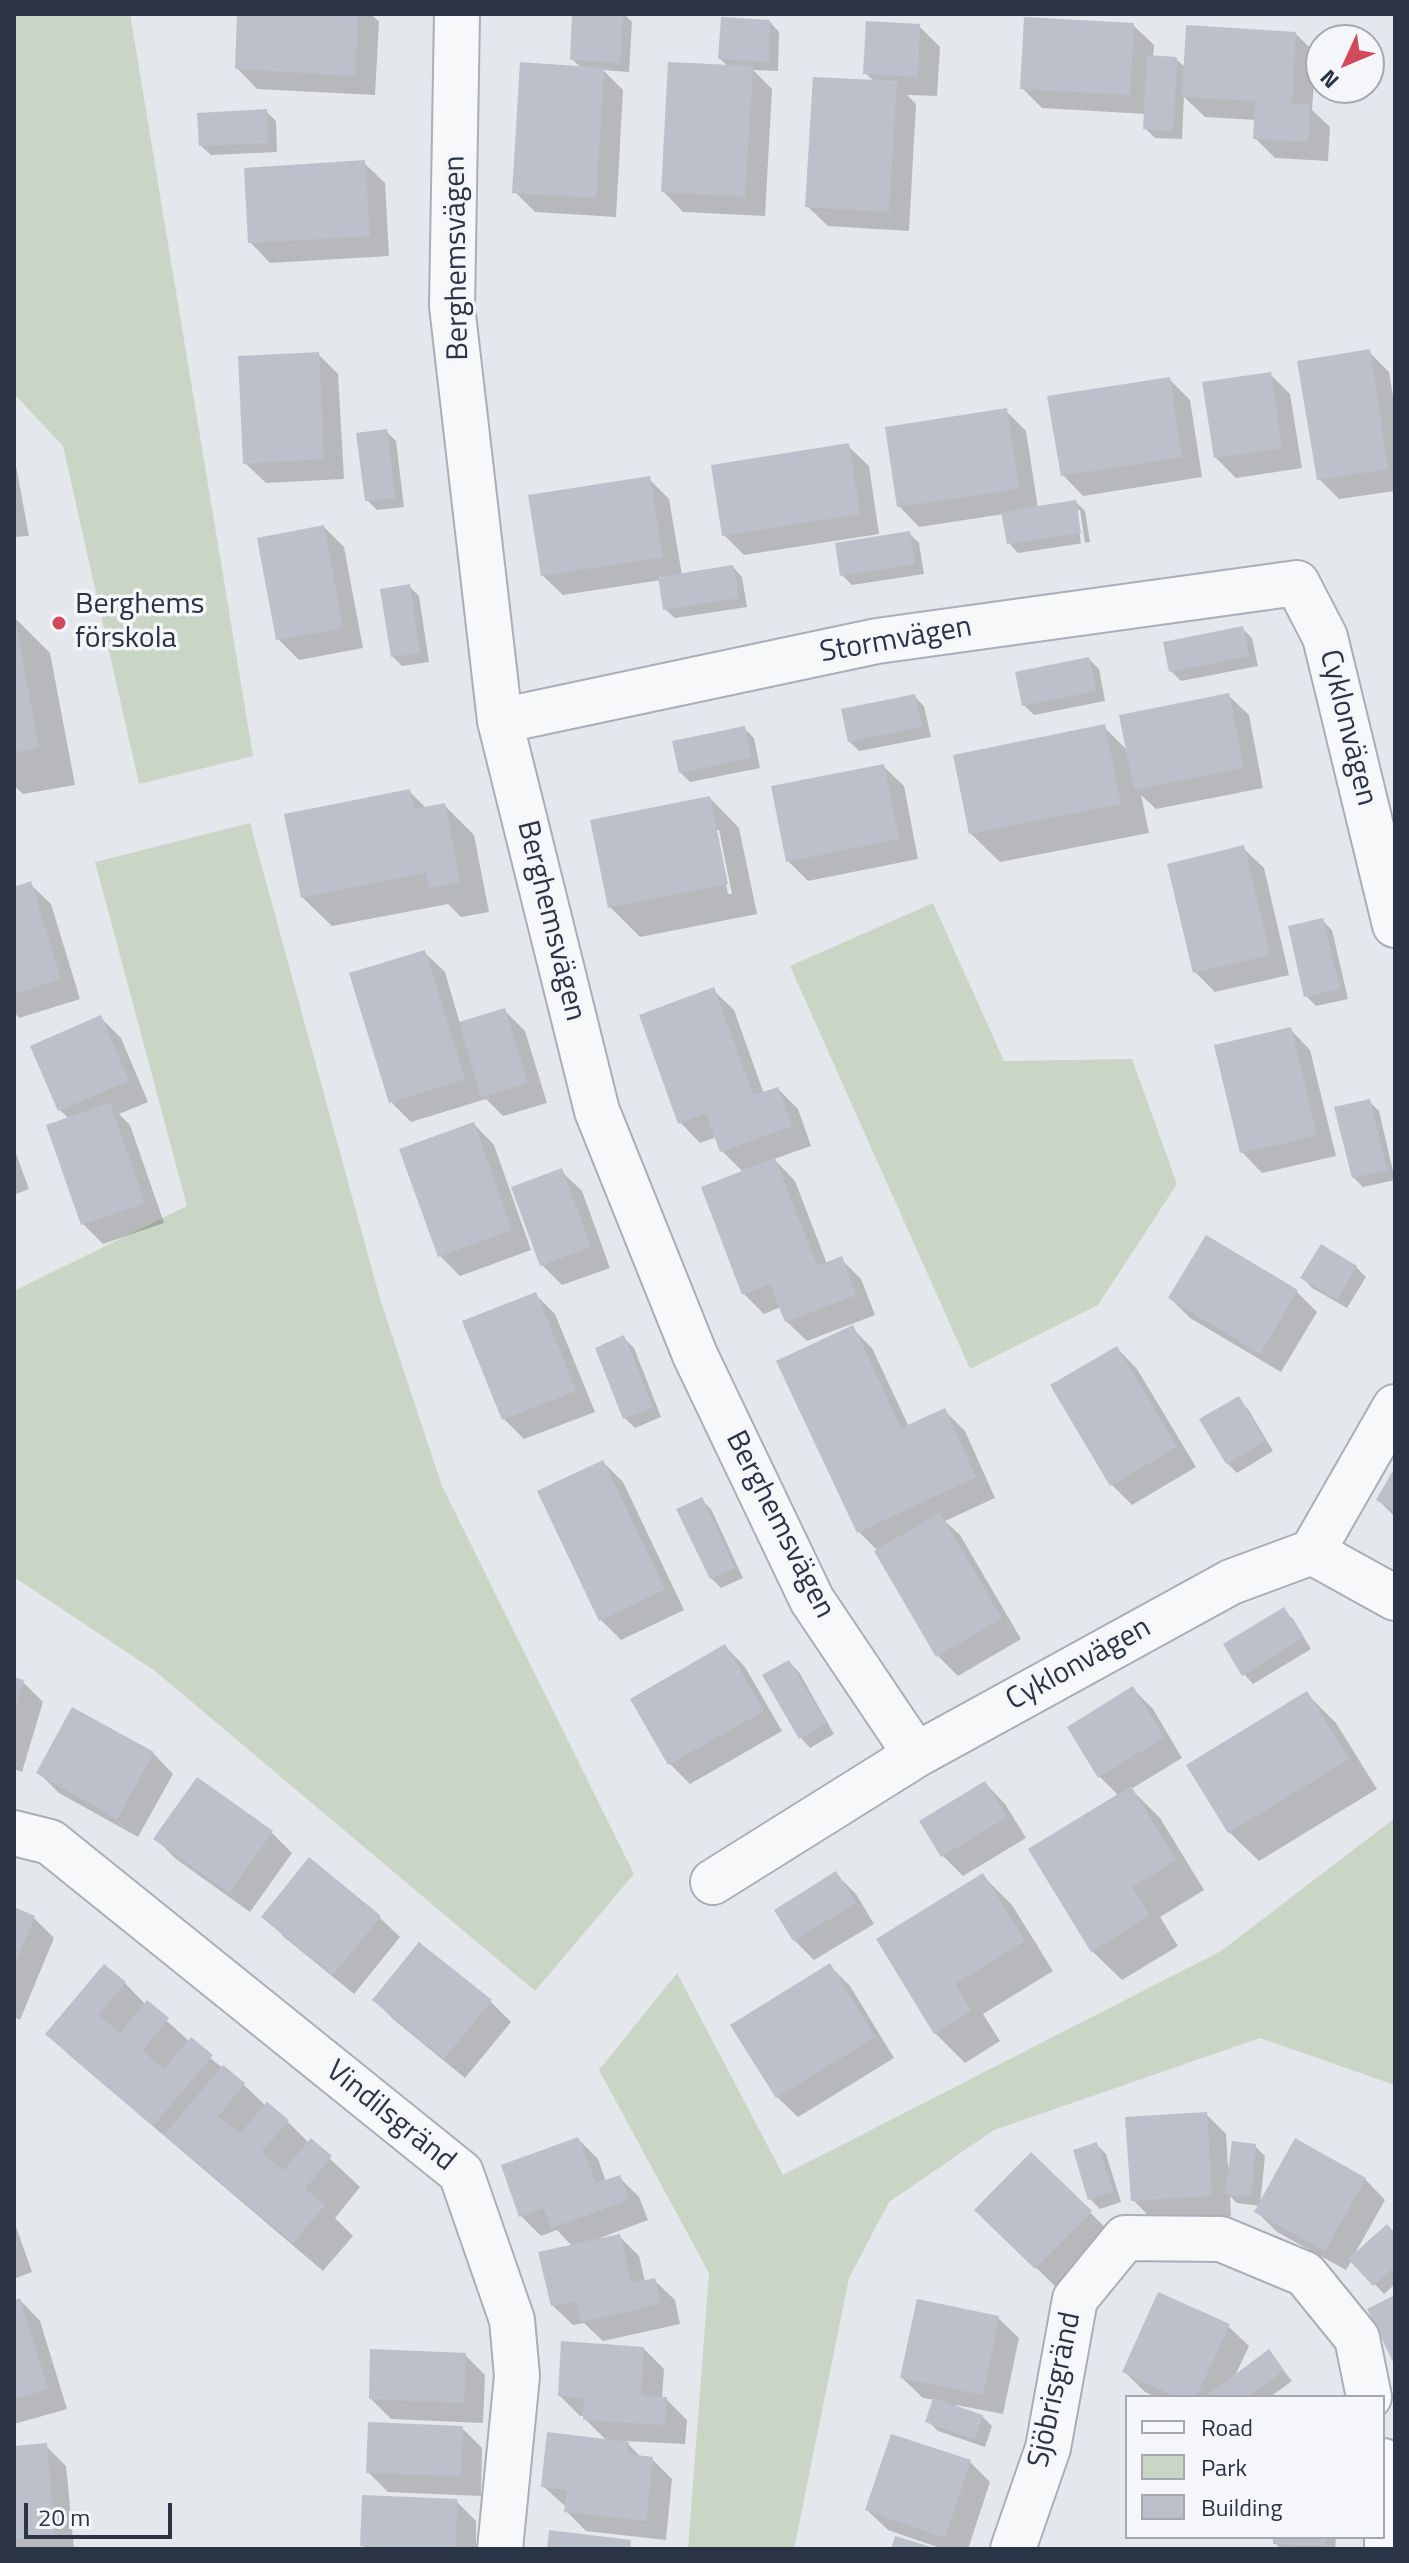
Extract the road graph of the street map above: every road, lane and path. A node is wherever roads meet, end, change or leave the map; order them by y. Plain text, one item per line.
1 (457, 14) edge
2 (1297, 583) joint
3 (500, 721) junction
4 (1395, 925) edge
5 (1395, 1407) edge
6 (1312, 1552) junction
7 (1395, 1598) edge
8 (916, 1755) junction
9 (14, 1833) edge
10 (713, 1882) dead end
11 (1369, 2395) edge
12 (1385, 2470) edge
13 (500, 2549) edge
14 (1013, 2549) edge
15 (1387, 2549) edge

1 - 3 street, Berghemsvägen
2 - 3 street, Stormvägen
2 - 4 street, Cyklonvägen
3 - 8 street, Berghemsvägen
5 - 6 street
6 - 7 street
6 - 8 street, Cyklonvägen
8 - 10 street, Cyklonvägen
9 - 13 street, Vindilsgränd
11 - 14 street, Sjöbrisgränd
12 - 15 street

